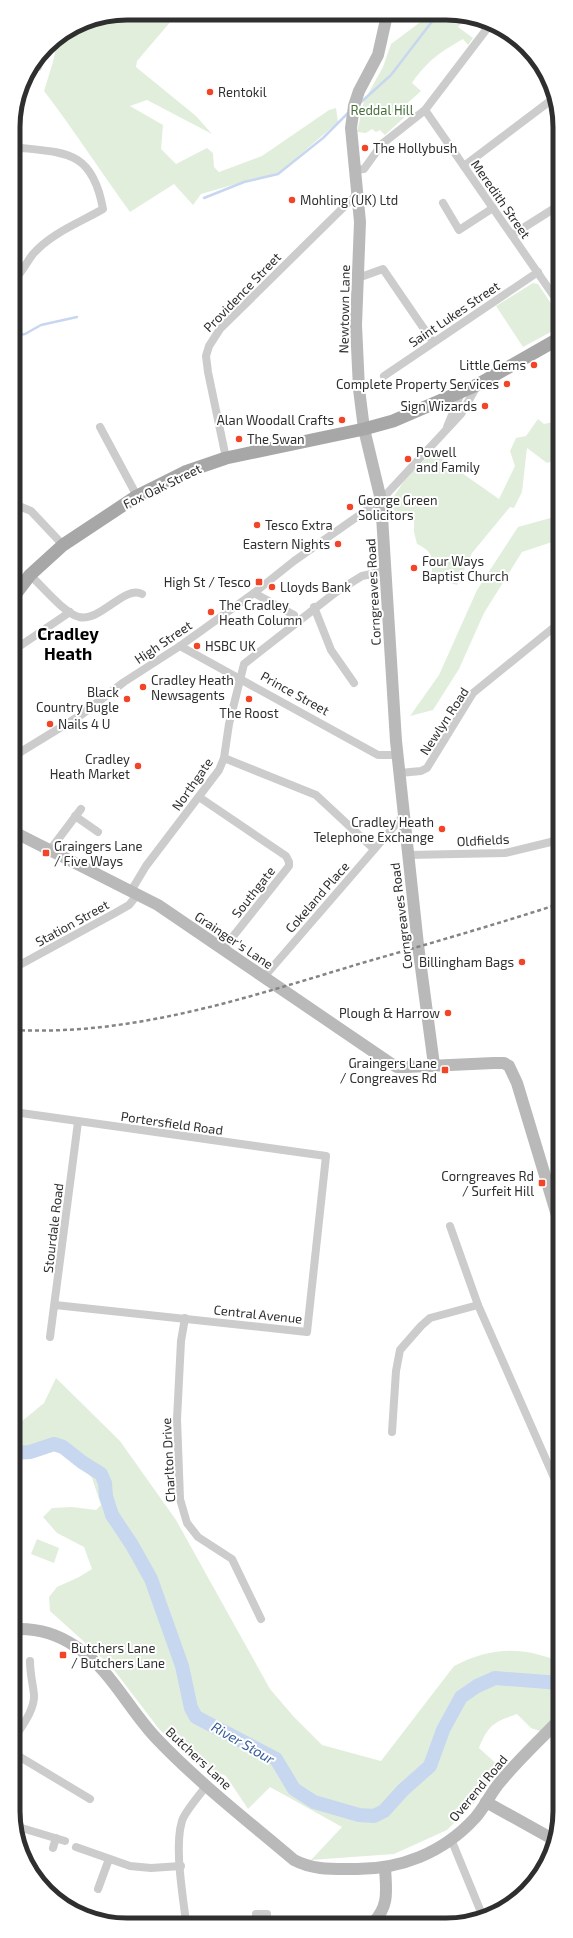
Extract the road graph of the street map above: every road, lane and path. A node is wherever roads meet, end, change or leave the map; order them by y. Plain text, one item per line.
1 (386, 20) edge
2 (487, 28) edge
3 (550, 101) edge
4 (425, 110) junction
5 (20, 148) edge
6 (464, 166) junction
7 (355, 170) junction
8 (358, 193) junction
9 (443, 203) dead end
10 (493, 208) junction
11 (553, 209) edge
12 (512, 235) junction
13 (538, 272) junction
14 (20, 275) edge
15 (358, 278) junction
16 (553, 294) edge
17 (433, 342) junction
18 (553, 342) edge
19 (384, 376) dead end
20 (479, 384) junction
21 (461, 393) junction
22 (100, 427) dead end
23 (364, 429) junction
24 (226, 458) junction
25 (137, 496) junction
26 (381, 500) junction
27 (20, 507) edge
28 (63, 545) junction
29 (385, 571) junction
30 (30, 575) junction
31 (20, 588) edge
32 (254, 593) junction
33 (142, 594) dead end
34 (314, 607) junction
35 (70, 612) junction
36 (294, 615) dead end
37 (553, 628) edge
38 (20, 646) edge
39 (180, 646) junction
40 (242, 678) junction
41 (354, 683) dead end
42 (20, 752) edge
43 (398, 755) junction
44 (224, 758) junction
45 (400, 773) junction
46 (199, 797) junction
47 (81, 809) dead end
48 (404, 815) junction
49 (76, 816) junction
50 (98, 832) dead end
51 (20, 835) edge
52 (553, 841) edge
53 (374, 849) junction
54 (50, 850) junction
55 (408, 855) junction
56 (134, 893) junction
57 (223, 949) junction
58 (20, 965) edge
59 (264, 977) junction
60 (434, 1065) junction
61 (20, 1113) edge
62 (78, 1122) junction
63 (326, 1156) joint
64 (553, 1202) edge
65 (450, 1226) dead end
66 (55, 1305) junction
67 (478, 1305) junction
68 (185, 1318) junction
69 (50, 1337) dead end
70 (392, 1432) dead end
71 (553, 1474) edge
72 (261, 1619) dead end
73 (20, 1629) edge
74 (30, 1661) dead end
75 (20, 1722) edge
76 (553, 1726) edge
77 (20, 1757) edge
78 (206, 1786) junction
79 (90, 1799) dead end
80 (486, 1802) junction
81 (21, 1828) edge
82 (549, 1837) edge
83 (56, 1838) junction
84 (451, 1839) junction
85 (65, 1841) dead end
86 (76, 1847) dead end
87 (53, 1848) dead end
88 (110, 1859) junction
89 (180, 1866) junction
90 (385, 1867) junction
91 (98, 1889) dead end
92 (481, 1912) edge
93 (267, 1914) dead end
94 (185, 1918) edge
95 (256, 1918) edge
96 (378, 1918) edge

1 - 7 main road, Newtown Lane
2 - 4 street
3 - 6 street
4 - 6 street, Meredith Street
4 - 7 street
5 - 14 street
6 - 10 street, Meredith Street
7 - 8 main road, Newtown Lane
8 - 15 main road, Newtown Lane
8 - 24 street, Providence Street
9 - 10 street
10 - 12 street, Meredith Street
11 - 12 street
12 - 13 street, Meredith Street
13 - 16 street, Meredith Street
13 - 17 street, Saint Lukes Street
15 - 17 street
15 - 23 main road, Newtown Lane
17 - 19 street, Saint Lukes Street
18 - 20 main road, Fox Oak Street
20 - 21 main road, Fox Oak Street
20 - 26 street
21 - 23 main road, Fox Oak Street
21 - 26 street
22 - 25 street
23 - 24 main road, Fox Oak Street
23 - 26 main road, Newtown Lane
24 - 25 main road, Fox Oak Street
25 - 28 main road, Fox Oak Street
26 - 29 main road, Corngreaves Road
26 - 32 street, High Street
27 - 28 street
28 - 30 main road, Fox Oak Street
29 - 34 street, Northgate
29 - 43 main road, Corngreaves Road
30 - 31 main road, Fox Oak Street
30 - 35 street
32 - 36 street
32 - 39 street, High Street
33 - 35 street
34 - 40 street, Northgate
34 - 41 street
35 - 38 street
37 - 45 street, Newlyn Road
39 - 40 street, Prince Street
39 - 42 street, High Street
40 - 43 street, Prince Street
40 - 44 street, Northgate
43 - 45 main road, Corngreaves Road
44 - 46 street, Northgate
44 - 53 street
45 - 48 main road, Corngreaves Road
46 - 56 street, Northgate
46 - 57 street, Southgate
47 - 49 street
48 - 53 street, Cokeland Place
48 - 55 main road, Corngreaves Road
49 - 50 street
49 - 54 street
51 - 54 main road, Grainger's Lane
52 - 55 street, Oldfields
53 - 59 street, Cokeland Place
54 - 56 main road, Grainger's Lane
55 - 60 main road, Corngreaves Road
56 - 57 main road, Grainger's Lane
56 - 58 street, Station Street
57 - 59 main road, Grainger's Lane
59 - 60 main road, Grainger's Lane
60 - 64 main road
61 - 62 street, Portersfield Road
62 - 63 street, Portersfield Road
62 - 66 street, Stourdale Road
63 - 68 street, Central Avenue
65 - 67 street
66 - 68 street, Central Avenue
66 - 69 street, Stourdale Road
67 - 70 street
67 - 71 street
68 - 72 street, Charlton Drive
73 - 78 main road, Butchers Lane
74 - 75 street
76 - 80 main road, Overend Road
77 - 79 street
78 - 89 street
78 - 90 main road, Butchers Lane
80 - 82 main road
80 - 84 main road, Overend Road
81 - 83 street
83 - 85 street
83 - 87 street
84 - 90 main road, Overend Road
84 - 92 street
86 - 88 street
88 - 89 street
88 - 91 street
89 - 94 street
90 - 96 main road
93 - 95 street

